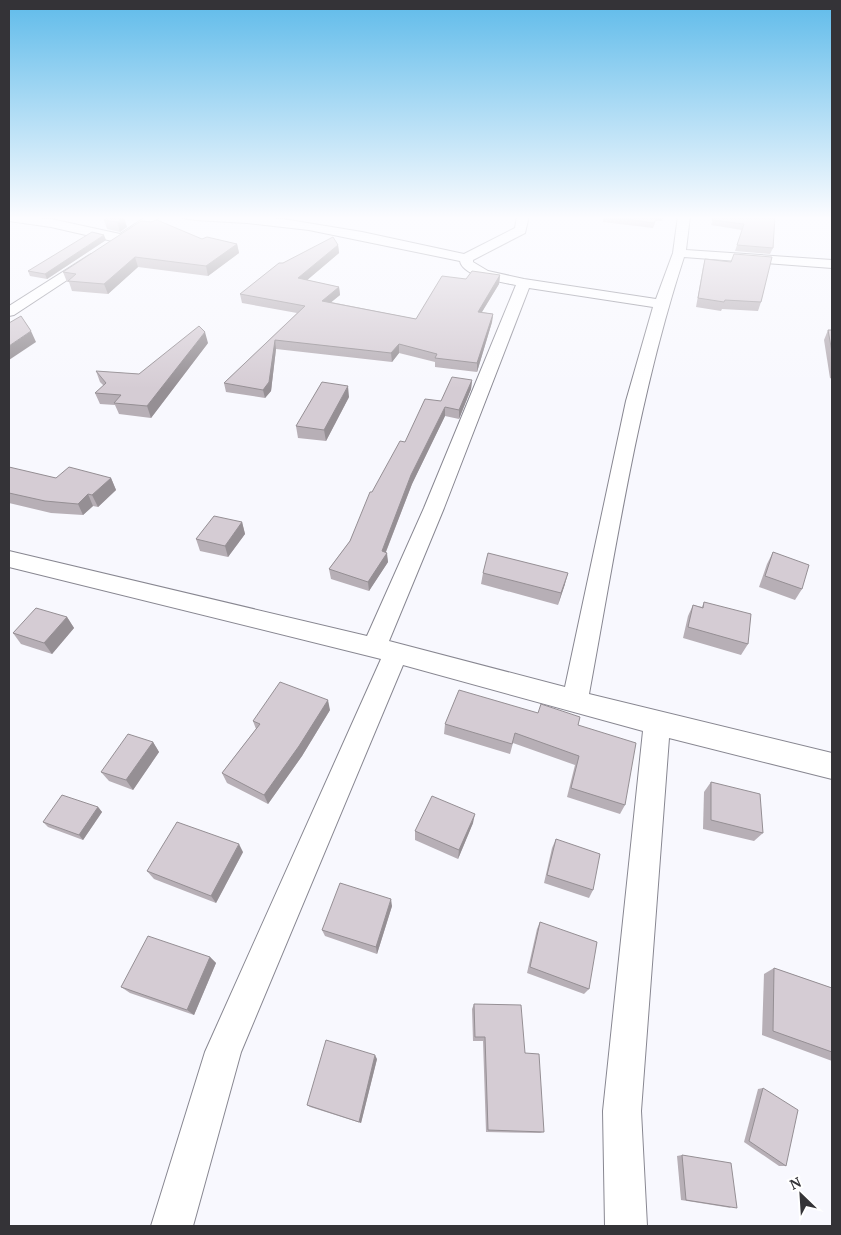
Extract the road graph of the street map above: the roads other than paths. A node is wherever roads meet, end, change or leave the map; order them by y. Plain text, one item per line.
1 (67, 274) edge
2 (483, 274) edge
3 (672, 274) edge
4 (524, 283) junction
5 (662, 304) junction
6 (9, 312) edge
7 (9, 559) edge
8 (385, 650) junction
9 (575, 700) junction
10 (657, 723) junction
11 (832, 766) edge
12 (172, 1226) edge
13 (626, 1226) edge

1 - 6 street
2 - 4 street
3 - 5 street
4 - 5 street
4 - 8 street
5 - 9 street
7 - 8 street
8 - 9 street
8 - 12 street
9 - 10 street
10 - 11 street
10 - 13 street

